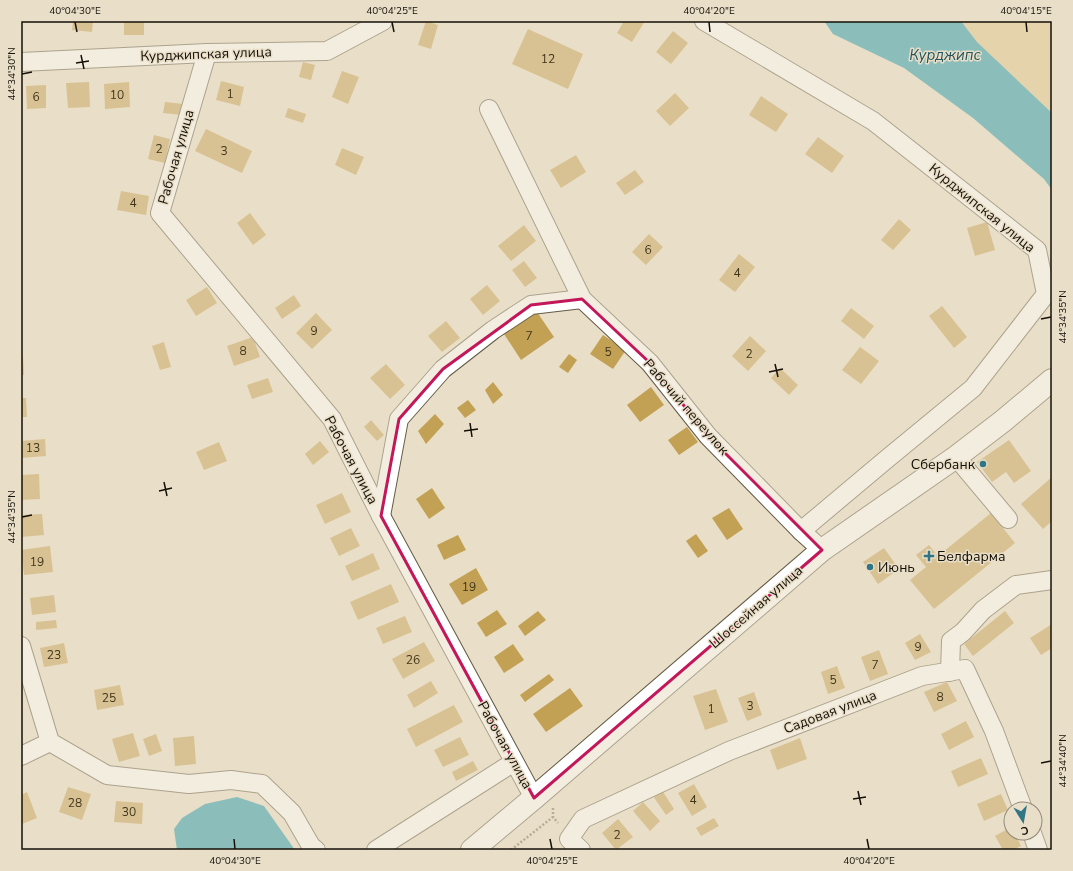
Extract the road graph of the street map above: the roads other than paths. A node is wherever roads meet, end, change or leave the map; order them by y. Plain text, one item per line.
1 (382, 21) edge
2 (704, 21) edge
3 (207, 53) junction
4 (21, 62) edge
5 (489, 108) dead end
6 (582, 299) junction
7 (1050, 386) edge
8 (956, 457) junction
9 (381, 516) junction
10 (1008, 519) dead end
11 (802, 531) junction
12 (822, 550) junction
13 (1052, 580) edge
14 (21, 646) edge
15 (950, 672) junction
16 (50, 742) junction
17 (21, 756) edge
18 (514, 762) junction
19 (534, 798) junction
20 (1020, 801) edge
21 (575, 844) edge
22 (316, 850) edge
23 (376, 850) edge
24 (472, 850) edge

1 - 3 street, Курджипская улица
2 - 11 street, Курджипская улица
3 - 4 street, Курджипская улица
3 - 9 street, Рабочая улица
5 - 6 street, Рабочий переулок
6 - 9 street
6 - 11 street, Рабочий переулок
7 - 8 main road, Шоссейная улица
8 - 10 street
8 - 12 main road, Шоссейная улица
9 - 18 street, Рабочая улица
11 - 12 street, Рабочий переулок
12 - 19 main road, Шоссейная улица
13 - 15 street
14 - 16 street
15 - 20 street, Садовая улица
15 - 21 street, Садовая улица
16 - 17 street
16 - 22 street
18 - 19 street, Рабочая улица
18 - 23 street
19 - 24 main road, Шоссейная улица

